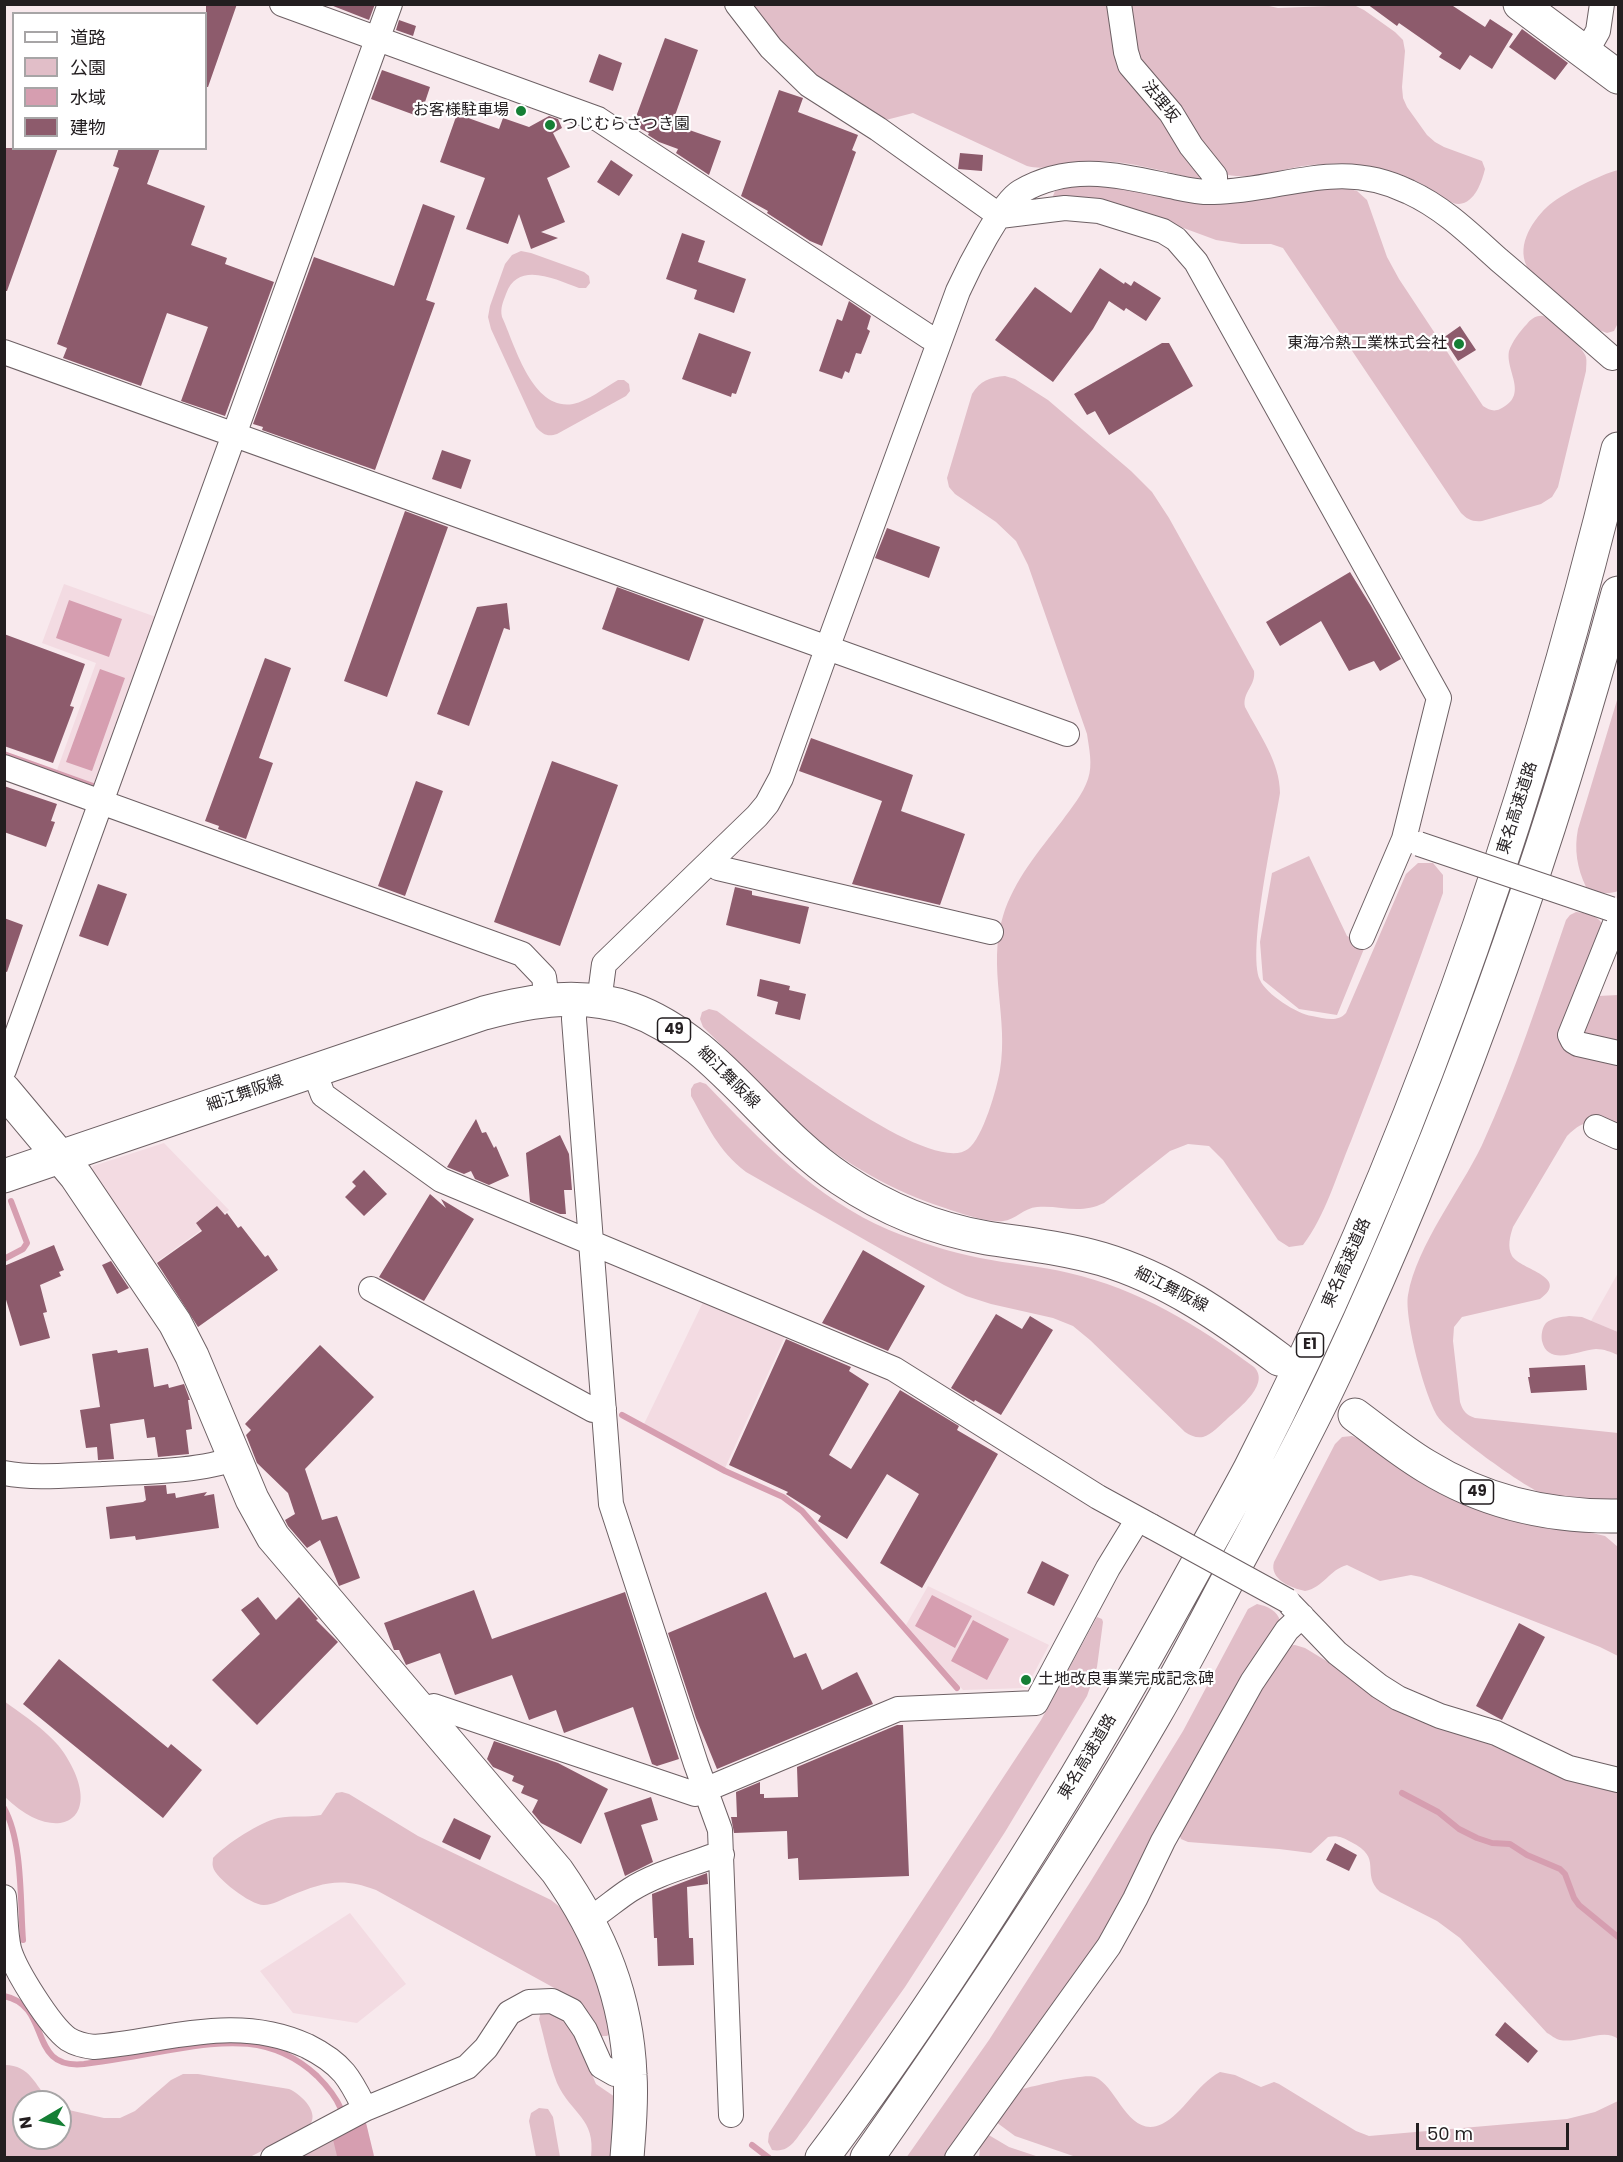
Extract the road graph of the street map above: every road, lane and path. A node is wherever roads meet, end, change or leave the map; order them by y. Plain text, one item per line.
1 (282, 4) edge
2 (390, 4) edge
3 (737, 4) edge
4 (1119, 4) edge
5 (1520, 4) edge
6 (1602, 4) edge
7 (377, 39) junction
8 (1586, 52) junction
9 (1618, 77) edge
10 (1215, 192) junction
11 (1000, 216) junction
12 (939, 340) junction
13 (4, 352) edge
14 (1612, 358) dead end
15 (235, 435) junction
16 (1618, 449) edge
17 (1618, 593) edge
18 (828, 648) junction
19 (1067, 734) dead end
20 (4, 767) edge
21 (102, 802) junction
22 (1412, 841) junction
23 (711, 861) junction
24 (1616, 912) edge
25 (991, 932) dead end
26 (1362, 937) dead end
27 (574, 1000) junction
28 (1618, 1053) edge
29 (4, 1070) edge
30 (314, 1071) junction
31 (4, 1090) edge
32 (1596, 1127) dead end
33 (1618, 1137) edge
34 (60, 1157) junction
35 (4, 1176) edge
36 (591, 1243) junction
37 (371, 1289) dead end
38 (1279, 1359) dead end
39 (604, 1409) junction
40 (1355, 1415) dead end
41 (235, 1458) junction
42 (4, 1473) edge
43 (1618, 1516) edge
44 (1144, 1522) junction
45 (1295, 1609) junction
46 (424, 1715) junction
47 (1618, 1780) edge
48 (706, 1789) junction
49 (722, 1855) junction
50 (4, 1897) edge
51 (588, 1920) junction
52 (13, 1978) edge
53 (630, 2073) junction
54 (365, 2109) junction
55 (731, 2115) dead end
56 (961, 2156) edge
57 (273, 2157) edge
58 (627, 2157) edge
59 (822, 2157) edge
60 (867, 2157) edge

1 - 7 street
2 - 7 street
3 - 11 street
4 - 10 street, 法理坂
5 - 8 main road
6 - 8 street
7 - 12 street
7 - 15 street
8 - 9 main road
10 - 11 street
10 - 14 street
11 - 12 street
11 - 22 street
12 - 18 street
13 - 15 street
15 - 18 street
15 - 21 street
16 - 59 main road, 東名高速道路 / E1
17 - 60 main road, 東名高速道路 / E1
18 - 19 street
18 - 23 street
20 - 21 street
21 - 27 street
21 - 29 street
22 - 24 street, bridge
22 - 26 street
23 - 25 street
23 - 27 street
24 - 28 street
27 - 30 main road, 細江舞阪線 / 49
27 - 36 street
27 - 38 main road, 細江舞阪線 / 49
30 - 34 main road, 細江舞阪線 / 49
30 - 36 street
31 - 34 main road
32 - 33 street
34 - 35 main road, 細江舞阪線 / 49
34 - 41 main road
36 - 39 street
36 - 44 street
37 - 39 street
39 - 48 street
40 - 43 main road, 49
41 - 42 street
41 - 46 main road
44 - 45 street, bridge
44 - 48 street
45 - 47 street
45 - 56 street
46 - 48 street
46 - 51 main road
48 - 49 street
49 - 51 street
49 - 55 street
50 - 52 street
51 - 53 main road
52 - 54 street
53 - 54 street
53 - 58 main road
54 - 57 street

